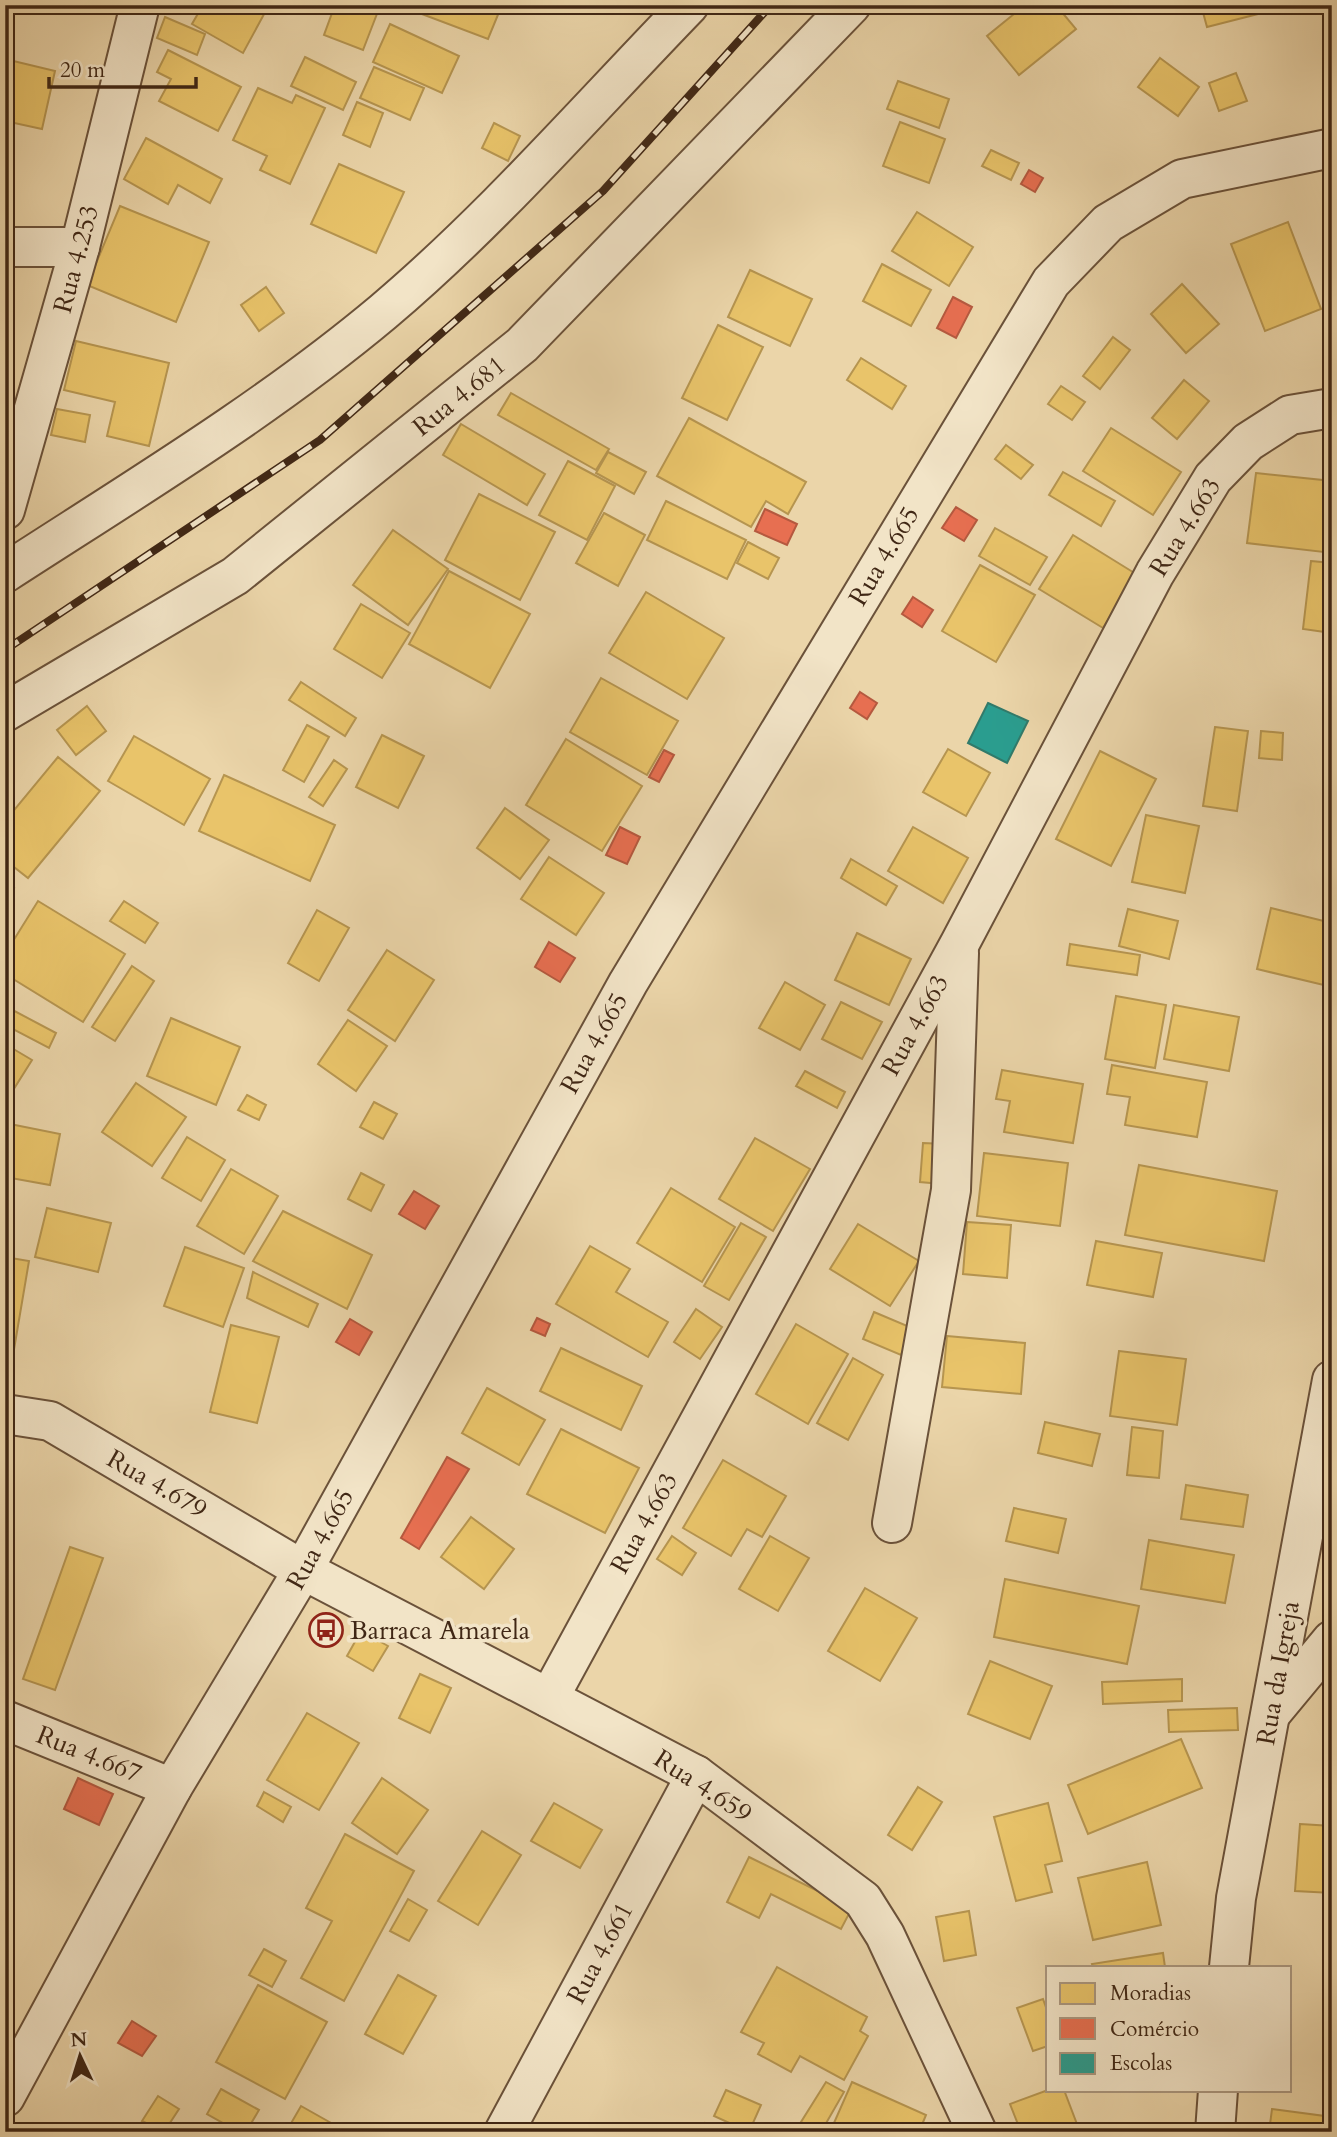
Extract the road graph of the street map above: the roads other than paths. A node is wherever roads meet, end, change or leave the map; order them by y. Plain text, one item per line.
1 (140, 5) edge
2 (689, 5) edge
3 (851, 5) edge
4 (1332, 148) edge
5 (5, 247) edge
6 (80, 247) junction
7 (1332, 408) edge
8 (5, 510) edge
9 (5, 573) edge
10 (5, 712) edge
11 (960, 943) junction
12 (1332, 1380) edge
13 (5, 1414) edge
14 (892, 1523) dead end
15 (303, 1570) junction
16 (1332, 1640) edge
17 (549, 1698) junction
18 (1271, 1713) junction
19 (5, 1720) edge
20 (696, 1775) junction
21 (172, 1788) junction
22 (1230, 1966) edge
23 (1219, 2092) edge
24 (5, 2098) edge
25 (504, 2132) edge
26 (977, 2132) edge
27 (1215, 2132) edge

1 - 6 street, Rua 4.253
2 - 9 street
3 - 10 street, Rua 4.681
4 - 15 street, Rua 4.665
5 - 6 street
6 - 8 street, Rua 4.253
7 - 11 street, Rua 4.663
11 - 14 street
11 - 17 street, Rua 4.663
12 - 18 street, Rua da Igreja
13 - 15 street, Rua 4.679
15 - 17 street, Rua 4.659
15 - 21 street, Rua 4.665
16 - 18 street
17 - 20 street, Rua 4.659
18 - 22 street, Rua da Igreja
19 - 21 street, Rua 4.667
20 - 25 street, Rua 4.661
20 - 26 street, Rua 4.659
21 - 24 street, Rua 4.665
23 - 27 street

